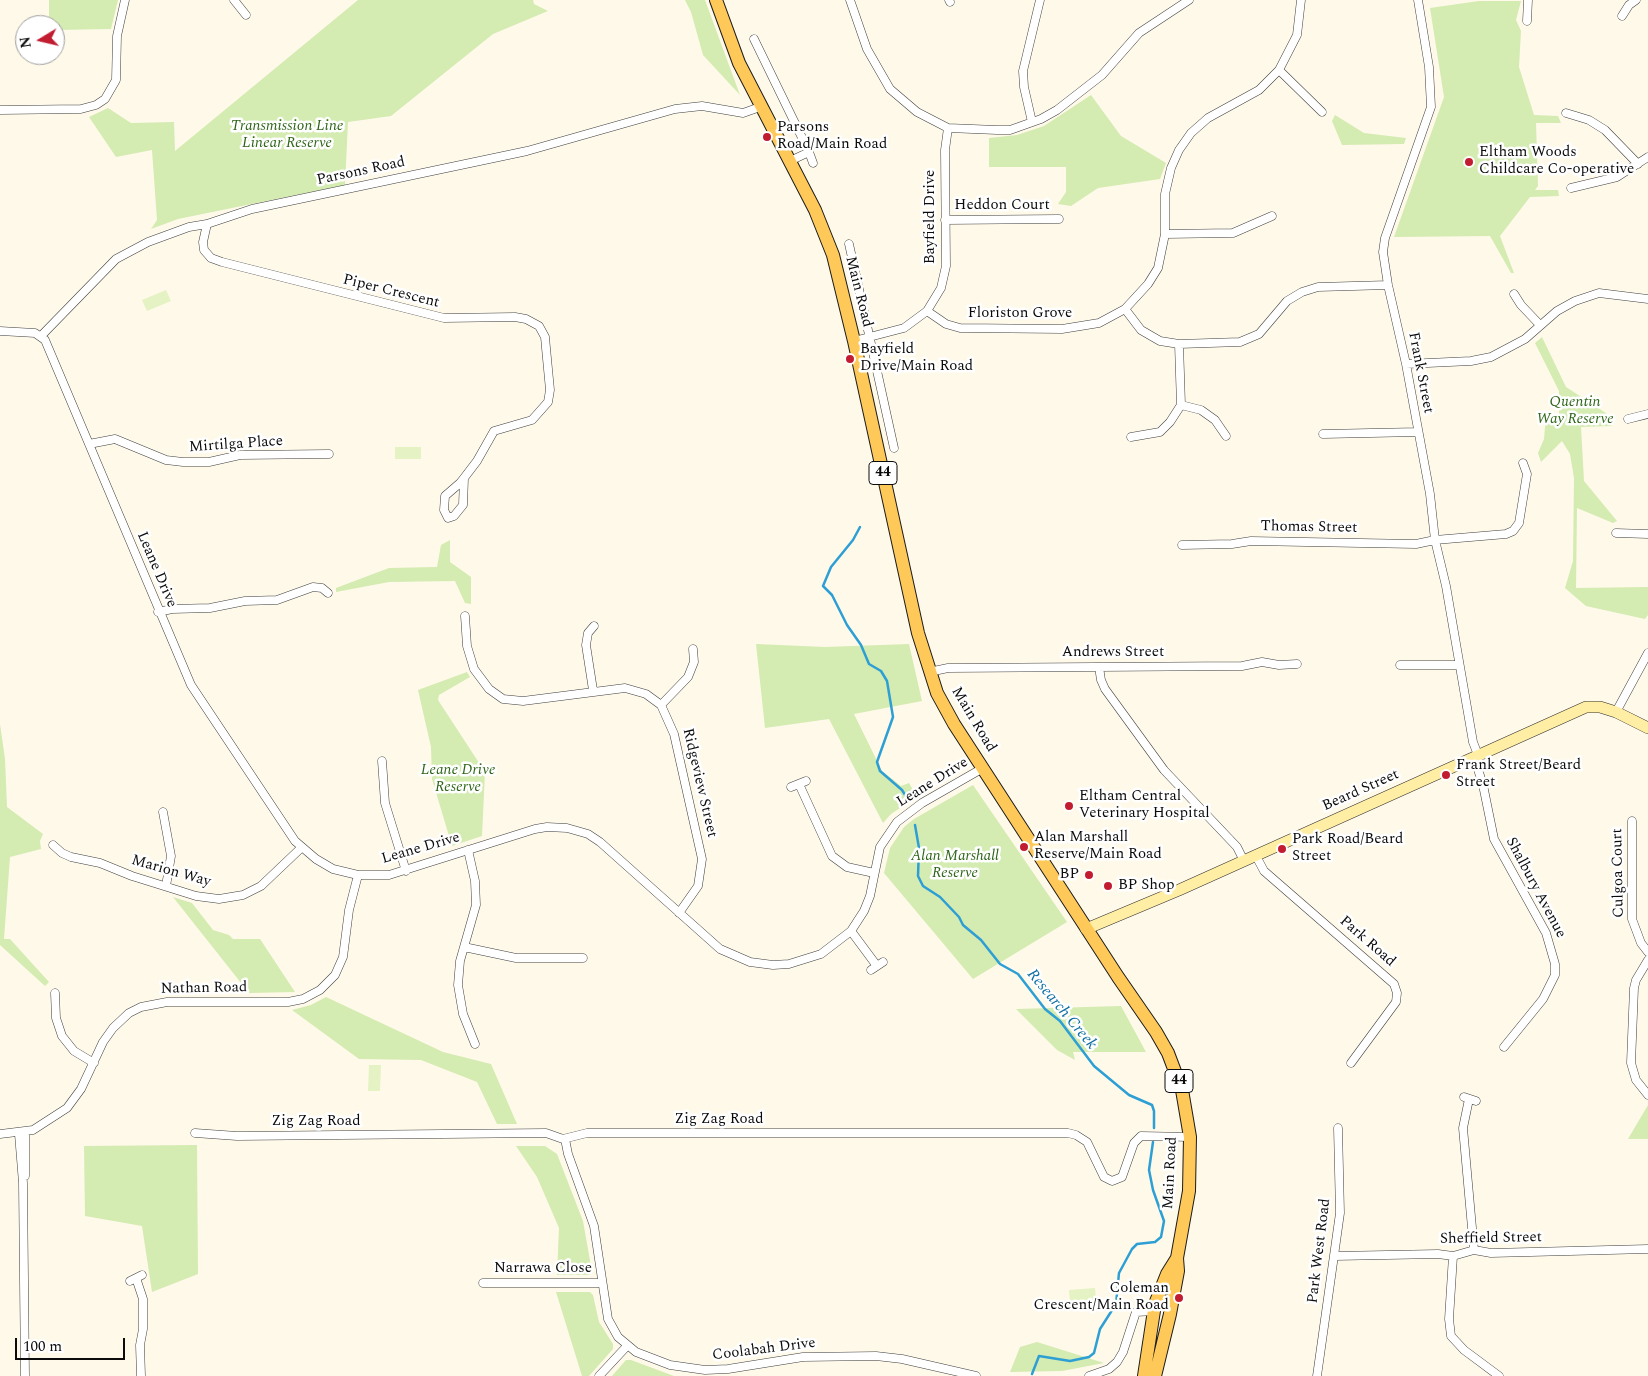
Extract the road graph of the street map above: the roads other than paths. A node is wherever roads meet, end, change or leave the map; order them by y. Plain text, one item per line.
1 (125, 0) edge
2 (234, 0) edge
3 (716, 0) edge
4 (850, 0) edge
5 (1040, 0) edge
6 (1189, 0) edge
7 (1301, 0) edge
8 (1418, 0) edge
9 (1528, 0) edge
10 (1636, 0) edge
11 (246, 15) dead end
12 (1622, 16) dead end
13 (1527, 21) dead end
14 (754, 39) dead end
15 (1279, 70) junction
16 (760, 107) junction
17 (0, 110) edge
18 (1322, 112) dead end
19 (1566, 113) dead end
20 (1032, 122) junction
21 (948, 128) junction
22 (809, 152) junction
23 (1648, 157) edge
24 (790, 161) junction
25 (813, 162) dead end
26 (1638, 164) junction
27 (1571, 188) dead end
28 (1272, 216) dead end
29 (945, 220) junction
30 (1059, 220) dead end
31 (207, 224) junction
32 (1165, 234) junction
33 (849, 244) dead end
34 (1388, 285) junction
35 (1514, 294) dead end
36 (1648, 299) edge
37 (1125, 309) junction
38 (927, 311) junction
39 (1540, 324) junction
40 (0, 331) edge
41 (41, 336) junction
42 (870, 338) junction
43 (854, 342) junction
44 (1179, 344) junction
45 (1406, 364) junction
46 (1181, 405) junction
47 (1648, 414) edge
48 (1628, 419) dead end
49 (1418, 432) junction
50 (1323, 434) dead end
51 (1226, 436) dead end
52 (1131, 437) dead end
53 (89, 444) junction
54 (894, 448) dead end
55 (329, 454) dead end
56 (1523, 463) dead end
57 (464, 478) junction
58 (1616, 533) dead end
59 (1648, 534) edge
60 (1435, 540) junction
61 (1182, 545) dead end
62 (315, 577) dead end
63 (313, 587) junction
64 (328, 593) dead end
65 (158, 612) junction
66 (465, 616) dead end
67 (594, 626) dead end
68 (693, 649) dead end
69 (1648, 653) edge
70 (1296, 664) dead end
71 (1459, 664) junction
72 (1400, 665) dead end
73 (1099, 667) junction
74 (929, 672) junction
75 (593, 690) junction
76 (661, 705) junction
77 (1616, 712) junction
78 (1648, 728) edge
79 (1476, 756) junction
80 (382, 761) dead end
81 (983, 768) junction
82 (799, 784) dead end
83 (163, 812) dead end
84 (1632, 821) dead end
85 (53, 845) dead end
86 (301, 848) junction
87 (468, 850) junction
88 (1256, 856) junction
89 (1244, 860) junction
90 (406, 871) junction
91 (874, 874) junction
92 (358, 875) junction
93 (166, 886) junction
94 (679, 913) junction
95 (1086, 929) junction
96 (850, 931) junction
97 (464, 946) junction
98 (1648, 952) edge
99 (583, 958) dead end
100 (1648, 960) edge
101 (877, 966) dead end
102 (55, 993) dead end
103 (475, 1044) dead end
104 (1504, 1047) dead end
105 (94, 1063) junction
106 (1351, 1063) dead end
107 (1648, 1096) edge
108 (1470, 1099) dead end
109 (1338, 1128) dead end
110 (22, 1133) junction
111 (195, 1133) dead end
112 (0, 1134) edge
113 (1190, 1137) junction
114 (565, 1139) junction
115 (1648, 1249) edge
116 (1474, 1250) junction
117 (1335, 1256) junction
118 (1452, 1256) junction
119 (1177, 1258) junction
120 (136, 1278) dead end
121 (483, 1283) dead end
122 (602, 1283) junction
123 (1154, 1312) junction
124 (1170, 1314) junction
125 (627, 1346) junction
126 (1109, 1372) edge
127 (25, 1376) edge
128 (141, 1376) edge
129 (599, 1376) edge
130 (976, 1376) edge
131 (1089, 1376) edge
132 (1144, 1376) edge
133 (1155, 1376) edge
134 (1317, 1376) edge
135 (1499, 1376) edge

1 - 17 street
2 - 11 street
3 - 16 main road, Main Road / 44
4 - 21 street
5 - 20 street
6 - 20 street
7 - 15 street, Floriston Grove
8 - 34 street, Frank Street
9 - 13 street
10 - 12 street
14 - 22 street
15 - 18 street
15 - 32 street, Floriston Grove
16 - 24 main road, Main Road / 44
16 - 31 street, Parsons Road
19 - 26 street
20 - 21 street
21 - 29 street, Bayfield Drive
22 - 24 street
22 - 25 street
23 - 26 street
24 - 43 main road, Main Road / 44
26 - 27 street
28 - 32 street
29 - 30 street, Heddon Court
29 - 38 street, Bayfield Drive
31 - 41 street, Parsons Road
31 - 57 street, Piper Crescent
32 - 37 street, Floriston Grove
33 - 42 street, Main Road
34 - 44 street
34 - 45 street, Frank Street
35 - 39 street
36 - 39 street
37 - 38 street, Floriston Grove
37 - 44 street
38 - 42 street, Bayfield Drive
39 - 45 street
40 - 41 street
41 - 53 street, Leane Drive
42 - 43 street, Bayfield Drive
42 - 54 street, Main Road
43 - 74 main road, Main Road / 44
44 - 46 street
45 - 49 street, Frank Street
46 - 51 street
46 - 52 street
47 - 48 street
49 - 50 street
49 - 60 street, Frank Street
53 - 55 street, Mirtilga Place
53 - 65 street, Leane Drive
56 - 60 street, Thomas Street
57 - 57 street
58 - 59 street
60 - 61 street, Thomas Street
60 - 71 street, Frank Street
62 - 63 street
63 - 64 street
63 - 65 street
65 - 86 street, Leane Drive
66 - 75 street
67 - 75 street
68 - 76 street
69 - 77 street
70 - 73 street, Andrews Street
71 - 72 street
71 - 79 street, Frank Street
73 - 74 street, Andrews Street
73 - 89 street
74 - 81 main road, Main Road / 44
75 - 76 street
76 - 94 street, Ridgeview Street
77 - 78 street, Beard Street
77 - 79 street, Beard Street
79 - 88 street, Beard Street
79 - 104 street, Shalbury Avenue
80 - 90 street
81 - 91 street, Leane Drive
81 - 95 main road, Main Road / 44
82 - 91 street
83 - 93 street
84 - 98 street, Culgoa Court
85 - 93 street, Marion Way
86 - 92 street, Leane Drive
86 - 93 street, Marion Way
87 - 90 street, Leane Drive
87 - 94 street, Leane Drive
87 - 97 street
88 - 89 street, Beard Street
88 - 106 street, Park Road
89 - 95 street, Beard Street
90 - 92 street, Leane Drive
91 - 96 street, Leane Drive
92 - 105 street, Nathan Road
94 - 96 street, Leane Drive
95 - 113 main road, Main Road / 44
96 - 101 street
97 - 99 street
97 - 103 street
100 - 107 street
102 - 105 street
105 - 110 street, Nathan Road
108 - 116 street
109 - 117 street, Park West Road
110 - 112 street
110 - 127 street
111 - 114 street, Zig Zag Road
113 - 114 street, Zig Zag Road
113 - 119 main road, Main Road / 44
114 - 122 street, Coolabah Drive
115 - 116 street, Sheffield Street
116 - 118 street, Sheffield Street
117 - 118 street, Sheffield Street
117 - 134 street, Park West Road
118 - 135 street
119 - 123 main road, Main Road / 44
119 - 124 main road, Main Road / 44
120 - 128 street
121 - 122 street, Narrawa Close
122 - 125 street, Coolabah Drive
123 - 124 main road
123 - 126 street
123 - 132 main road, Main Road / 44
124 - 133 main road, Main Road / 44
125 - 129 street
125 - 130 street, Coolabah Drive
126 - 131 street

